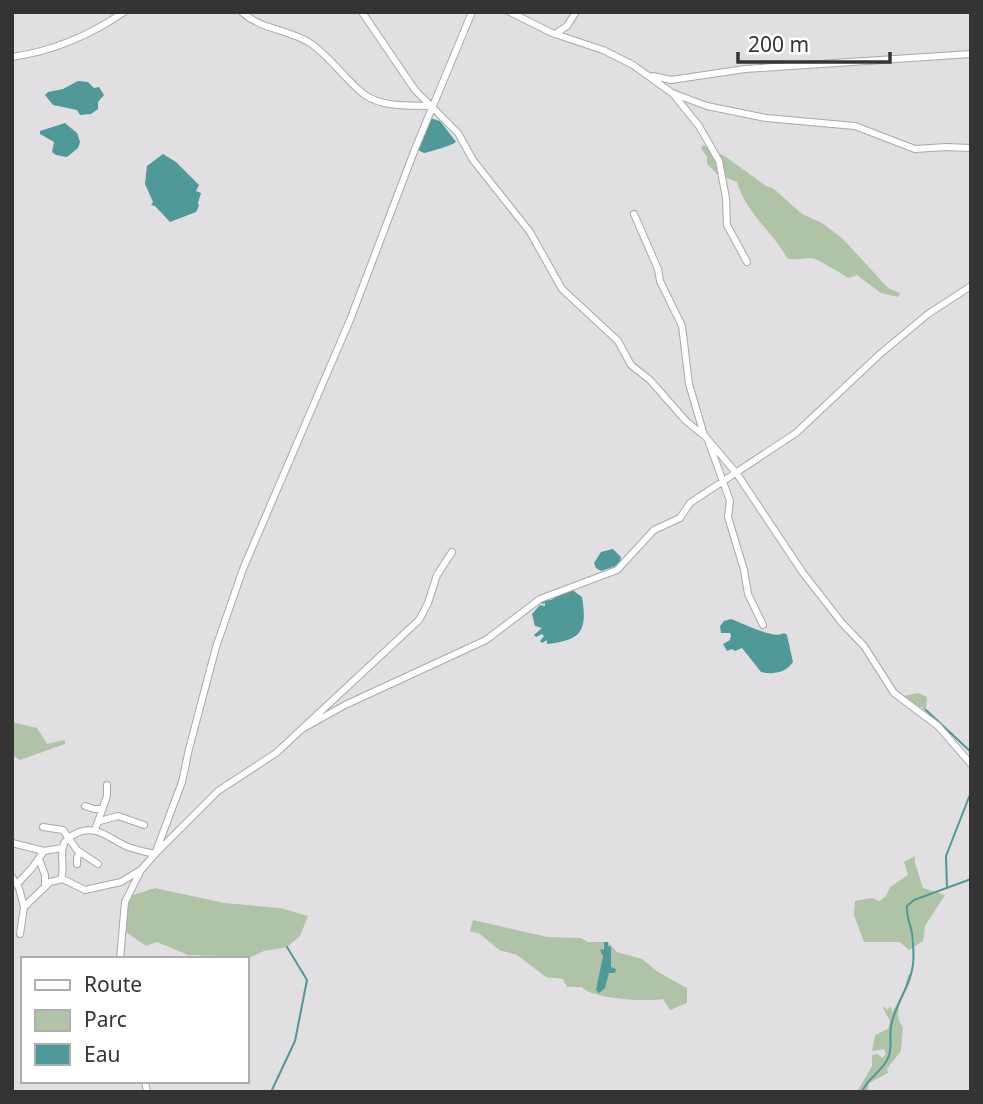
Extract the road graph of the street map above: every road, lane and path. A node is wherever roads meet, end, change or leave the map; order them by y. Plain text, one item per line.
1 (124, 12) edge
2 (242, 12) edge
3 (362, 12) edge
4 (471, 12) edge
5 (510, 12) edge
6 (576, 12) edge
7 (555, 34) junction
8 (971, 54) edge
9 (12, 57) edge
10 (646, 74) junction
11 (672, 93) junction
12 (433, 106) junction
13 (971, 148) edge
14 (634, 214) dead end
15 (747, 262) dead end
16 (971, 286) edge
17 (691, 423) junction
18 (684, 427) dead end
19 (706, 438) junction
20 (737, 474) junction
21 (723, 483) junction
22 (452, 552) dead end
23 (764, 625) dead end
24 (302, 729) junction
25 (971, 764) edge
26 (107, 785) dead end
27 (85, 806) dead end
28 (102, 809) junction
29 (100, 821) junction
30 (144, 825) dead end
31 (43, 827) dead end
32 (95, 830) junction
33 (69, 838) junction
34 (12, 843) edge
35 (62, 848) junction
36 (44, 850) junction
37 (80, 852) junction
38 (155, 854) junction
39 (39, 859) junction
40 (77, 864) dead end
41 (98, 864) dead end
42 (141, 870) junction
43 (12, 877) edge
44 (61, 879) junction
45 (17, 884) junction
46 (45, 888) junction
47 (24, 907) junction
48 (20, 934) dead end
49 (120, 957) edge

1 - 9 street
2 - 12 street
3 - 12 street
4 - 12 street
5 - 7 street
6 - 7 street
7 - 10 street
8 - 10 street
10 - 11 street
11 - 13 street
11 - 15 street
12 - 17 street
12 - 38 street
14 - 19 street
16 - 20 street
17 - 18 street
17 - 19 street
19 - 20 street
19 - 21 street
20 - 21 street
20 - 25 street
21 - 23 street
21 - 24 street
22 - 24 street
24 - 38 street
26 - 28 street
27 - 28 street
28 - 29 street
29 - 30 street
29 - 32 street
31 - 33 street
32 - 33 street
32 - 38 street
33 - 35 street
33 - 37 street
34 - 36 street
35 - 36 street
35 - 44 street
36 - 39 street
37 - 40 street
37 - 41 street
38 - 42 street
39 - 45 street
39 - 46 street
42 - 44 street
42 - 49 street
43 - 45 street
44 - 46 street
45 - 47 street
46 - 47 street
47 - 48 street

